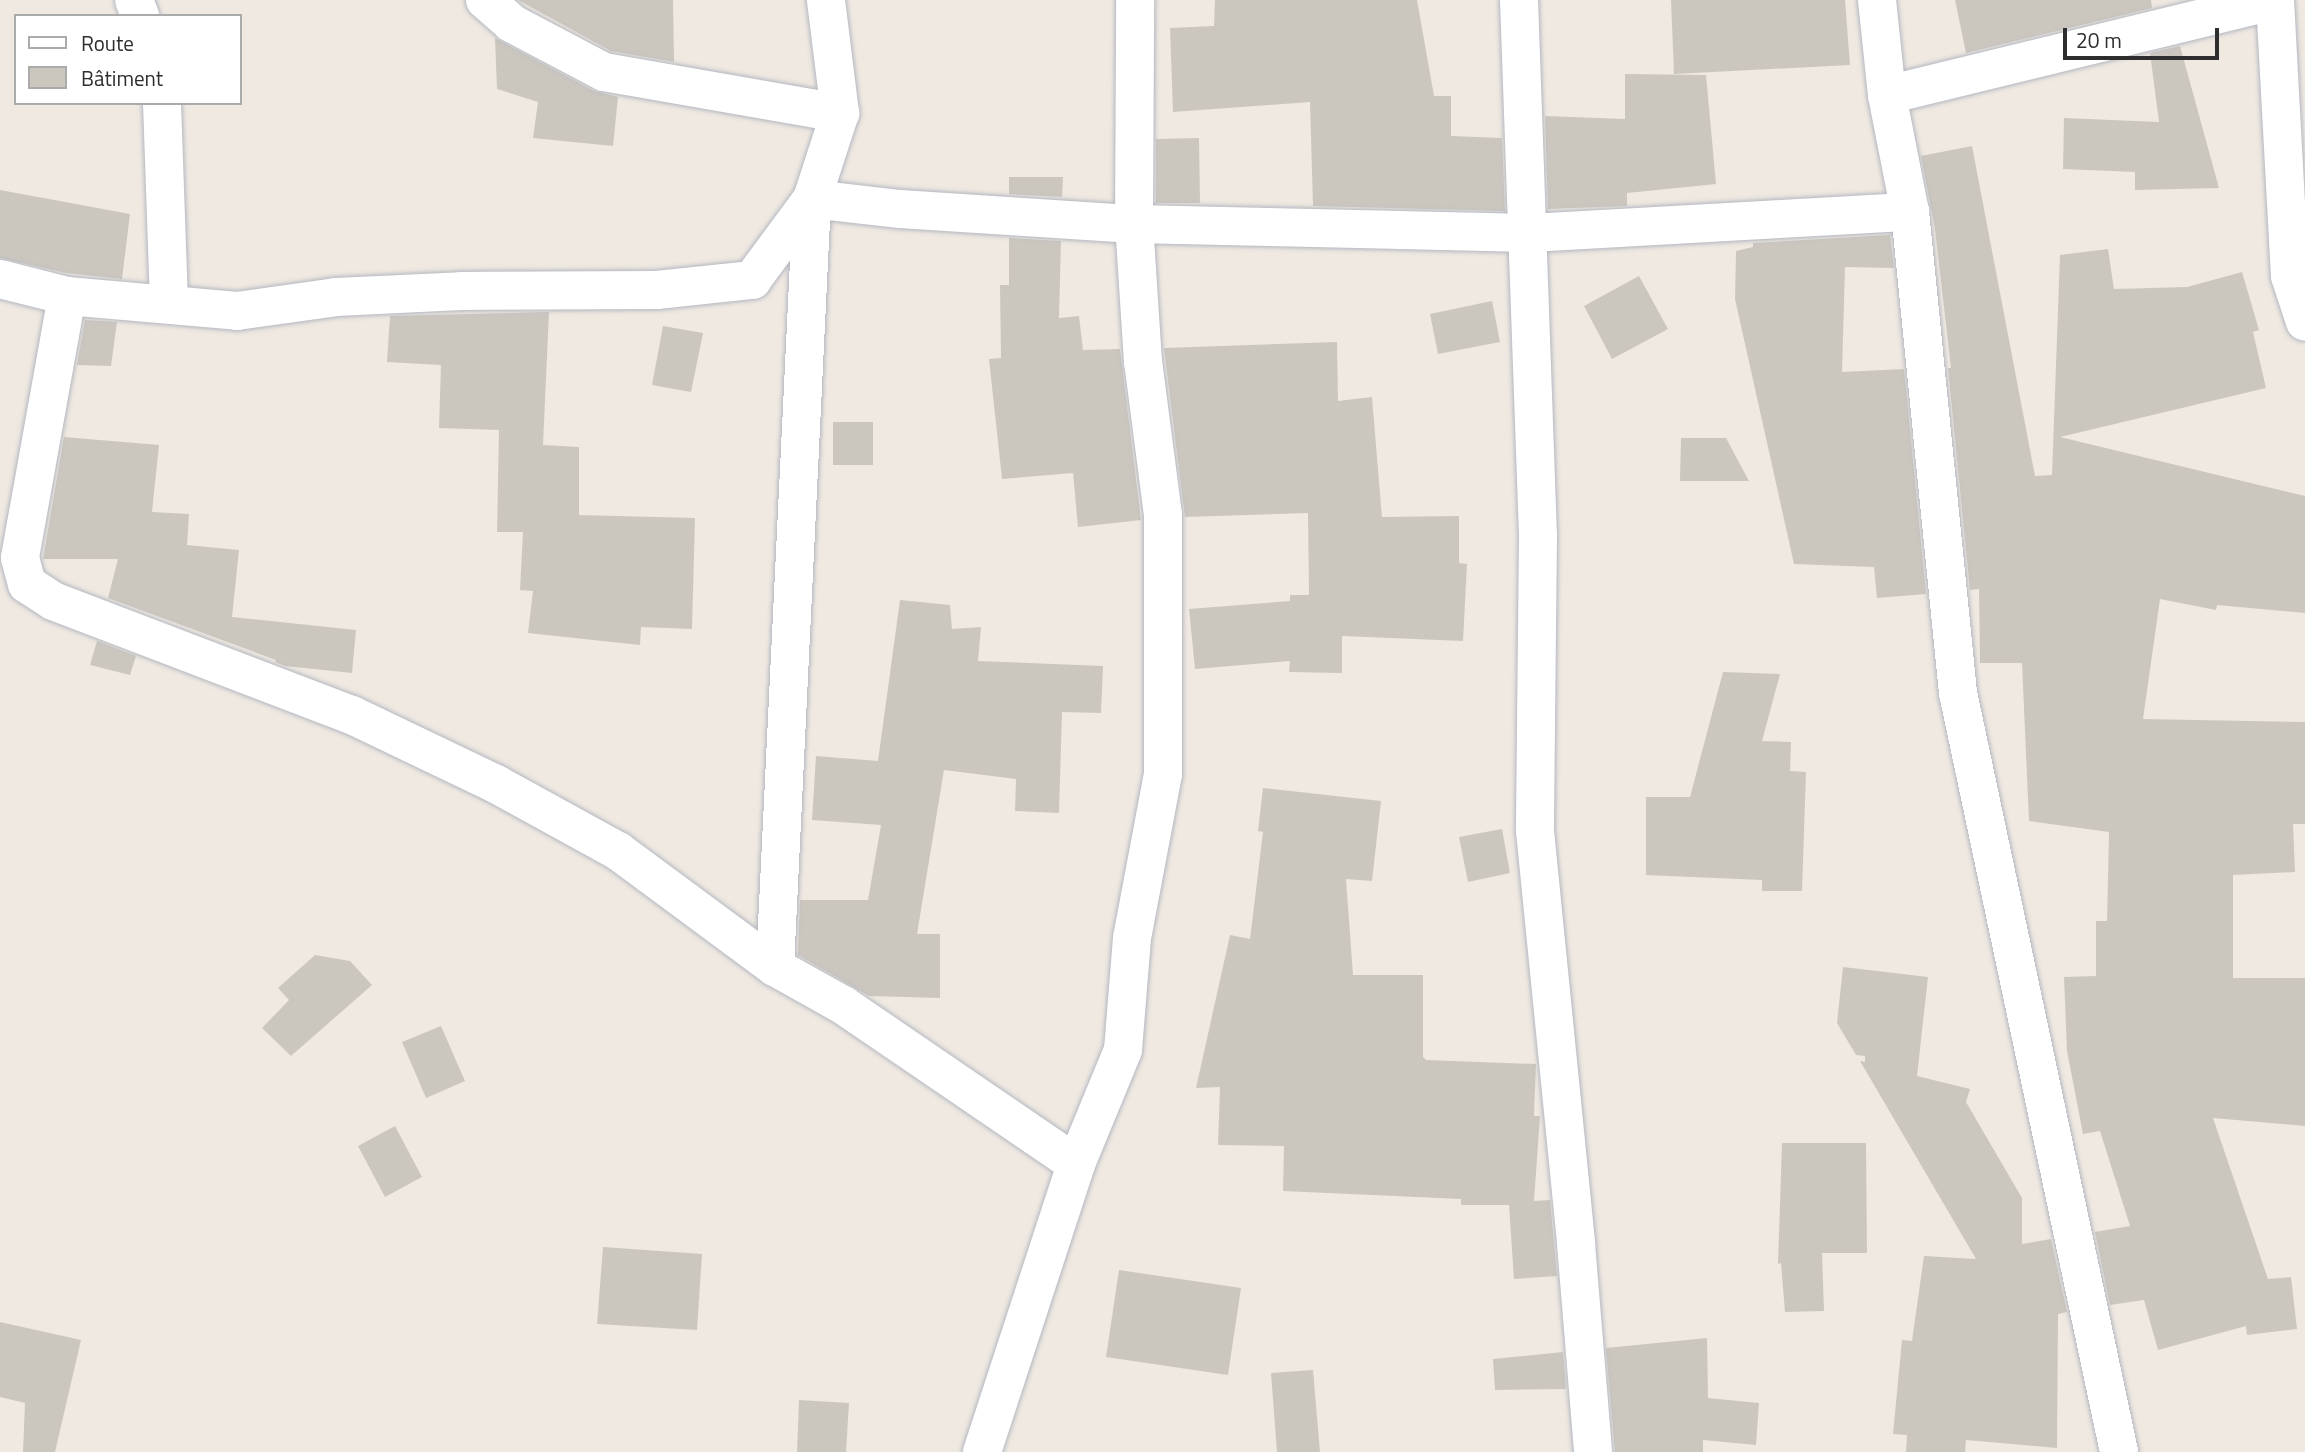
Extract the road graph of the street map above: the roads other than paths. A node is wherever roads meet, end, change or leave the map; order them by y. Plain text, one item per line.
1 (485, 0) edge
2 (826, 0) edge
3 (1135, 0) edge
4 (1520, 0) edge
5 (1877, 0) edge
6 (2263, 1) edge
7 (1887, 95) junction
8 (162, 105) edge
9 (839, 113) junction
10 (812, 199) junction
11 (1910, 212) junction
12 (1134, 224) junction
13 (1530, 233) junction
14 (0, 279) edge
15 (67, 296) junction
16 (169, 303) junction
17 (2305, 322) edge
18 (775, 967) junction
19 (1076, 1164) junction
20 (982, 1452) edge
21 (1593, 1452) edge
22 (2119, 1452) edge

1 - 9 street
2 - 9 street
3 - 12 street
4 - 13 street
5 - 7 street
6 - 7 street
6 - 17 street
7 - 11 street
8 - 16 street
9 - 10 street
10 - 12 street
10 - 16 street
10 - 18 street
11 - 13 street
11 - 22 street
12 - 13 street
12 - 19 street
13 - 21 street
14 - 15 street
15 - 16 street
15 - 18 street
18 - 19 street
19 - 20 street

